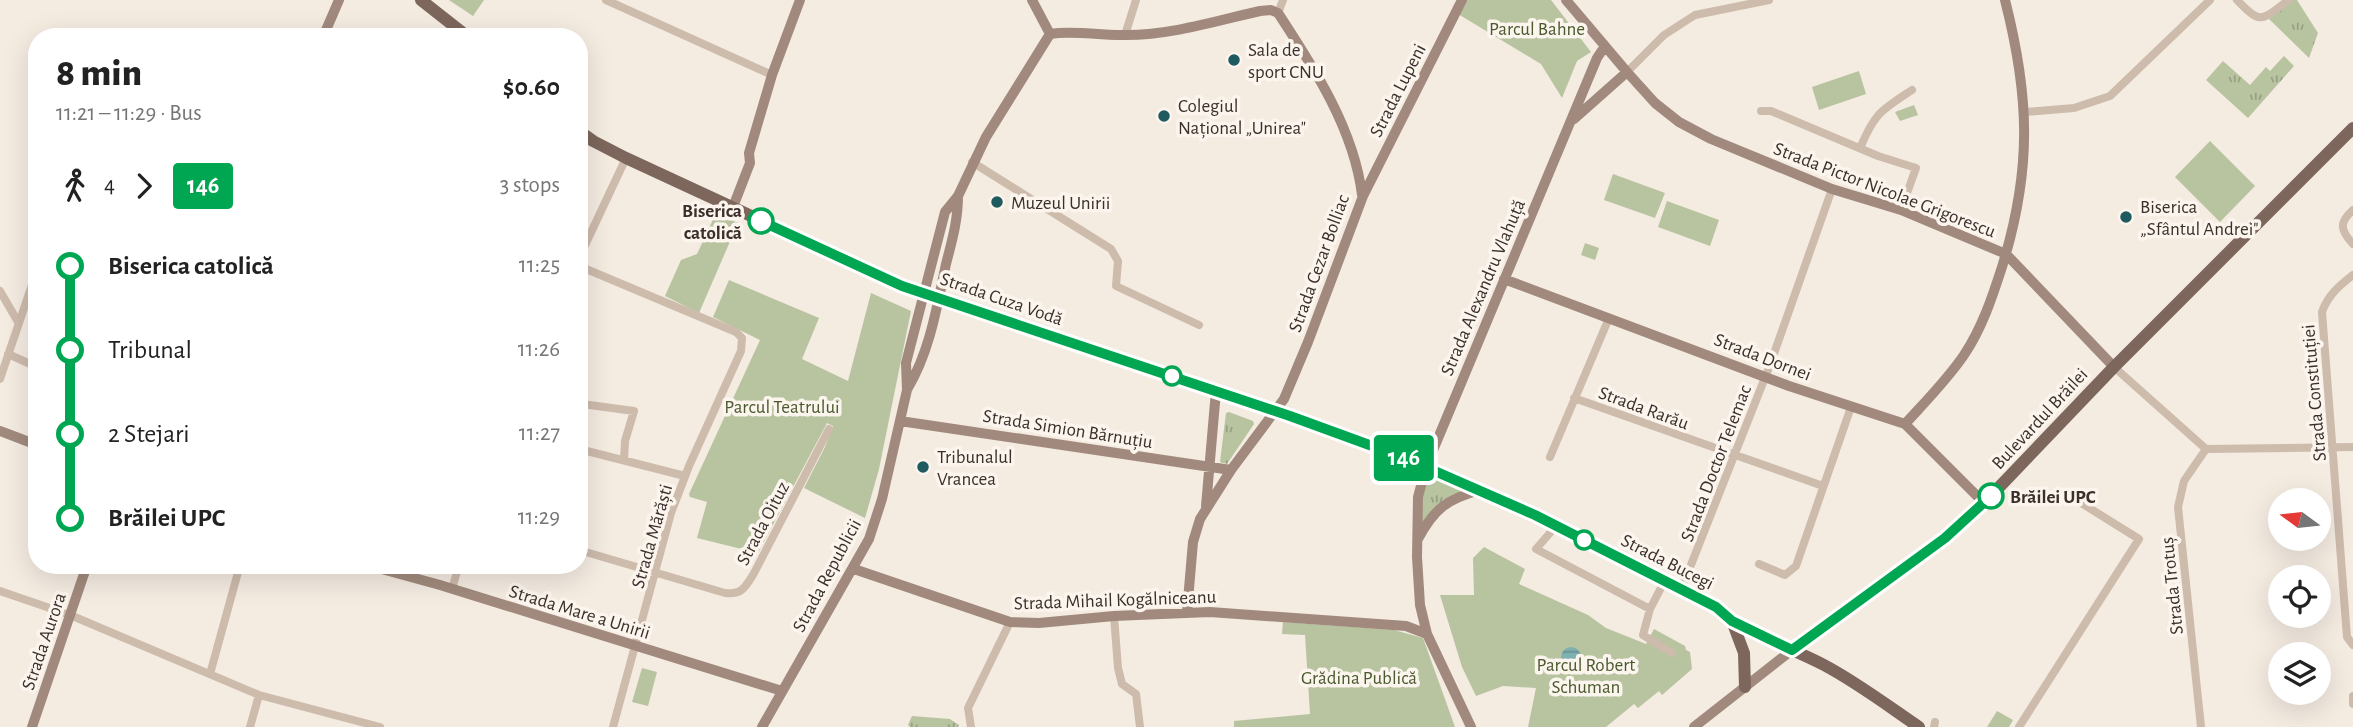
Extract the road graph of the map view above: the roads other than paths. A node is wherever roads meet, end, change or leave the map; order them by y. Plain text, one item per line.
1 (339, 0) edge
2 (421, 0) edge
3 (607, 0) edge
4 (800, 0) edge
5 (1032, 0) edge
6 (1136, 0) edge
7 (1283, 0) edge
8 (1462, 0) edge
9 (1566, 0) edge
10 (1769, 0) edge
11 (2005, 0) edge
12 (2210, 0) edge
13 (2237, 0) edge
14 (2289, 0) edge
15 (1278, 13) junction
16 (327, 28) edge
17 (457, 28) edge
18 (1049, 34) junction
19 (1125, 35) junction
20 (1605, 46) junction
21 (1627, 72) junction
22 (772, 75) junction
23 (1912, 90) dead end
24 (1761, 111) dead end
25 (2025, 112) junction
26 (1572, 121) junction
27 (2352, 128) edge
28 (588, 137) edge
29 (1860, 148) junction
30 (626, 158) junction
31 (972, 162) junction
32 (1832, 189) junction
33 (958, 196) junction
34 (1363, 196) junction
35 (733, 207) junction
36 (1901, 210) junction
37 (2353, 210) edge
38 (588, 239) edge
39 (2353, 244) edge
40 (2006, 254) junction
41 (588, 270) edge
42 (2353, 275) edge
43 (1504, 279) junction
44 (0, 291) edge
45 (923, 292) junction
46 (28, 295) edge
47 (939, 297) junction
48 (1609, 318) junction
49 (18, 322) junction
50 (1199, 325) dead end
51 (8, 354) junction
52 (28, 363) edge
53 (2114, 367) junction
54 (1766, 376) junction
55 (0, 379) edge
56 (907, 390) junction
57 (1216, 391) junction
58 (1574, 398) junction
59 (588, 405) edge
60 (1851, 407) junction
61 (1275, 412) junction
62 (900, 421) junction
63 (1905, 424) junction
64 (829, 429) dead end
65 (0, 431) edge
66 (28, 442) edge
67 (2353, 447) edge
68 (2334, 448) junction
69 (2206, 449) junction
70 (588, 451) edge
71 (1733, 455) junction
72 (1550, 457) dead end
73 (624, 460) junction
74 (1208, 467) junction
75 (1426, 467) junction
76 (1231, 470) junction
77 (685, 475) junction
78 (1823, 486) junction
79 (1480, 490) junction
80 (2071, 500) dead end
81 (1984, 503) junction
82 (1206, 508) junction
83 (1556, 526) junction
84 (1416, 542) junction
85 (588, 553) edge
86 (1759, 564) dead end
87 (854, 569) junction
88 (656, 573) junction
89 (84, 574) edge
90 (238, 574) edge
91 (399, 574) edge
92 (456, 574) edge
93 (1664, 582) junction
94 (452, 589) junction
95 (1681, 590) junction
96 (0, 591) edge
97 (1650, 609) junction
98 (1187, 612) junction
99 (70, 615) junction
100 (1114, 616) junction
101 (1732, 621) junction
102 (1010, 622) junction
103 (1427, 634) junction
104 (2353, 645) edge
105 (635, 647) junction
106 (1792, 650) junction
107 (1672, 653) dead end
108 (210, 674) junction
109 (1745, 687) junction
110 (782, 691) junction
111 (259, 695) junction
112 (2353, 695) edge
113 (2353, 704) edge
114 (32, 727) edge
115 (250, 727) edge
116 (380, 727) edge
117 (613, 727) edge
118 (762, 727) edge
119 (971, 727) edge
120 (1140, 727) edge
121 (1471, 727) edge
122 (1694, 727) edge
123 (1919, 727) edge
124 (2019, 727) edge
125 (2201, 727) edge

1 - 16 street
2 - 17 main road
3 - 22 street
4 - 22 street
5 - 18 street
6 - 19 street
7 - 15 street
8 - 34 street, Strada Lupeni
9 - 20 street
10 - 21 street
11 - 25 street
12 - 25 street
13 - 14 street
15 - 19 street
15 - 34 street, Strada Cezar Bolliac
18 - 19 street
18 - 31 street, Strada Republicii
20 - 21 street
20 - 26 street, Strada Alexandru Vlahuță
21 - 26 street, Strada Alexandru Vlahuță
21 - 32 street, Strada Pictor Nicolae Grigorescu
22 - 35 street
23 - 29 street
24 - 29 street
25 - 40 street
26 - 43 street, Strada Alexandru Vlahuță
27 - 53 main road, Bulevardul Brăilei
28 - 30 main road, Strada Cuza Vodă
29 - 36 street
30 - 35 main road, Strada Cuza Vodă
30 - 38 street
31 - 33 street, Strada Republicii
31 - 50 street
32 - 36 street, Strada Pictor Nicolae Grigorescu
32 - 54 street, Strada Doctor Telemac
33 - 45 street, Strada Republicii
33 - 47 street, Strada Republicii
34 - 61 street, Strada Cezar Bolliac
35 - 45 main road, Strada Cuza Vodă
36 - 40 street, Strada Pictor Nicolae Grigorescu
37 - 39 street
40 - 53 street, Strada Pictor Nicolae Grigorescu
40 - 63 street
41 - 77 street, Strada Mărăști
42 - 68 street, Strada Constituției
43 - 48 street, Strada Dornei
43 - 75 street, Strada Alexandru Vlahuță
44 - 49 street
45 - 47 main road, Strada Cuza Vodă
45 - 56 street, Strada Republicii
46 - 49 street
47 - 56 street, Strada Republicii
47 - 57 main road, Strada Cuza Vodă
48 - 54 street, Strada Dornei
48 - 58 street, Strada Rarău
49 - 51 street
51 - 52 street
51 - 55 street
53 - 69 street, Strada Pictor Nicolae Grigorescu
53 - 81 main road, Bulevardul Brăilei
54 - 60 street, Strada Dornei
54 - 71 street, Strada Doctor Telemac
56 - 62 street, Strada Republicii
57 - 61 main road, Strada Cuza Vodă
57 - 74 street
58 - 71 street, Strada Rarău
58 - 72 street, Strada Rarău
59 - 73 street
60 - 63 street, Strada Dornei
60 - 78 street
61 - 75 main road, Strada Cuza Vodă
61 - 76 street, Strada Cezar Bolliac
62 - 74 street, Strada Simion Bărnuțiu
62 - 87 street, Strada Republicii
63 - 81 street, Strada Dornei
64 - 88 street, Strada Oituz
65 - 66 street
67 - 68 street
68 - 69 street
68 - 104 street, Strada Constituției
69 - 125 street, Strada Trotuș
70 - 73 street
71 - 78 street, Strada Rarău
71 - 95 street, Strada Doctor Telemac
73 - 77 street
74 - 76 street, Strada Simion Bărnuțiu
74 - 82 street
75 - 79 main road, Strada Bucegi
75 - 84 street, Strada Alexandru Vlahuță
76 - 82 street, Strada Cezar Bolliac
77 - 88 street, Strada Mărăști
78 - 86 street
79 - 83 main road, Strada Bucegi
79 - 84 street
80 - 124 street
81 - 106 main road, Bulevardul Brăilei
82 - 98 street
83 - 93 main road, Strada Bucegi
83 - 97 street
84 - 103 street, Strada Alexandru Vlahuță
85 - 88 street, Strada Oituz
87 - 102 street, Strada Mihail Kogălniceanu
87 - 110 street, Strada Republicii
88 - 105 street, Strada Mărăști
89 - 99 street, Strada Aurora
90 - 108 street
91 - 94 street, Strada Mare a Unirii
92 - 94 street
93 - 95 main road, Strada Bucegi
93 - 97 street
94 - 105 street, Strada Mare a Unirii
95 - 101 main road, Strada Bucegi
96 - 99 street
97 - 107 street
98 - 100 street, Strada Mihail Kogălniceanu
98 - 103 street, Strada Mihail Kogălniceanu
99 - 108 street
99 - 114 street, Strada Aurora
100 - 102 street, Strada Mihail Kogălniceanu
100 - 120 street
101 - 106 main road, Strada Bucegi
101 - 109 main road
102 - 119 street
103 - 121 street, Strada Alexandru Vlahuță
105 - 110 street, Strada Mare a Unirii
105 - 117 street, Strada Mărăști
106 - 109 street, Bulevardul Brăilei
106 - 123 main road, Strada Bucegi
108 - 111 street
109 - 122 street, Bulevardul Brăilei
110 - 118 street, Strada Republicii
111 - 115 street
111 - 116 street
112 - 113 street

